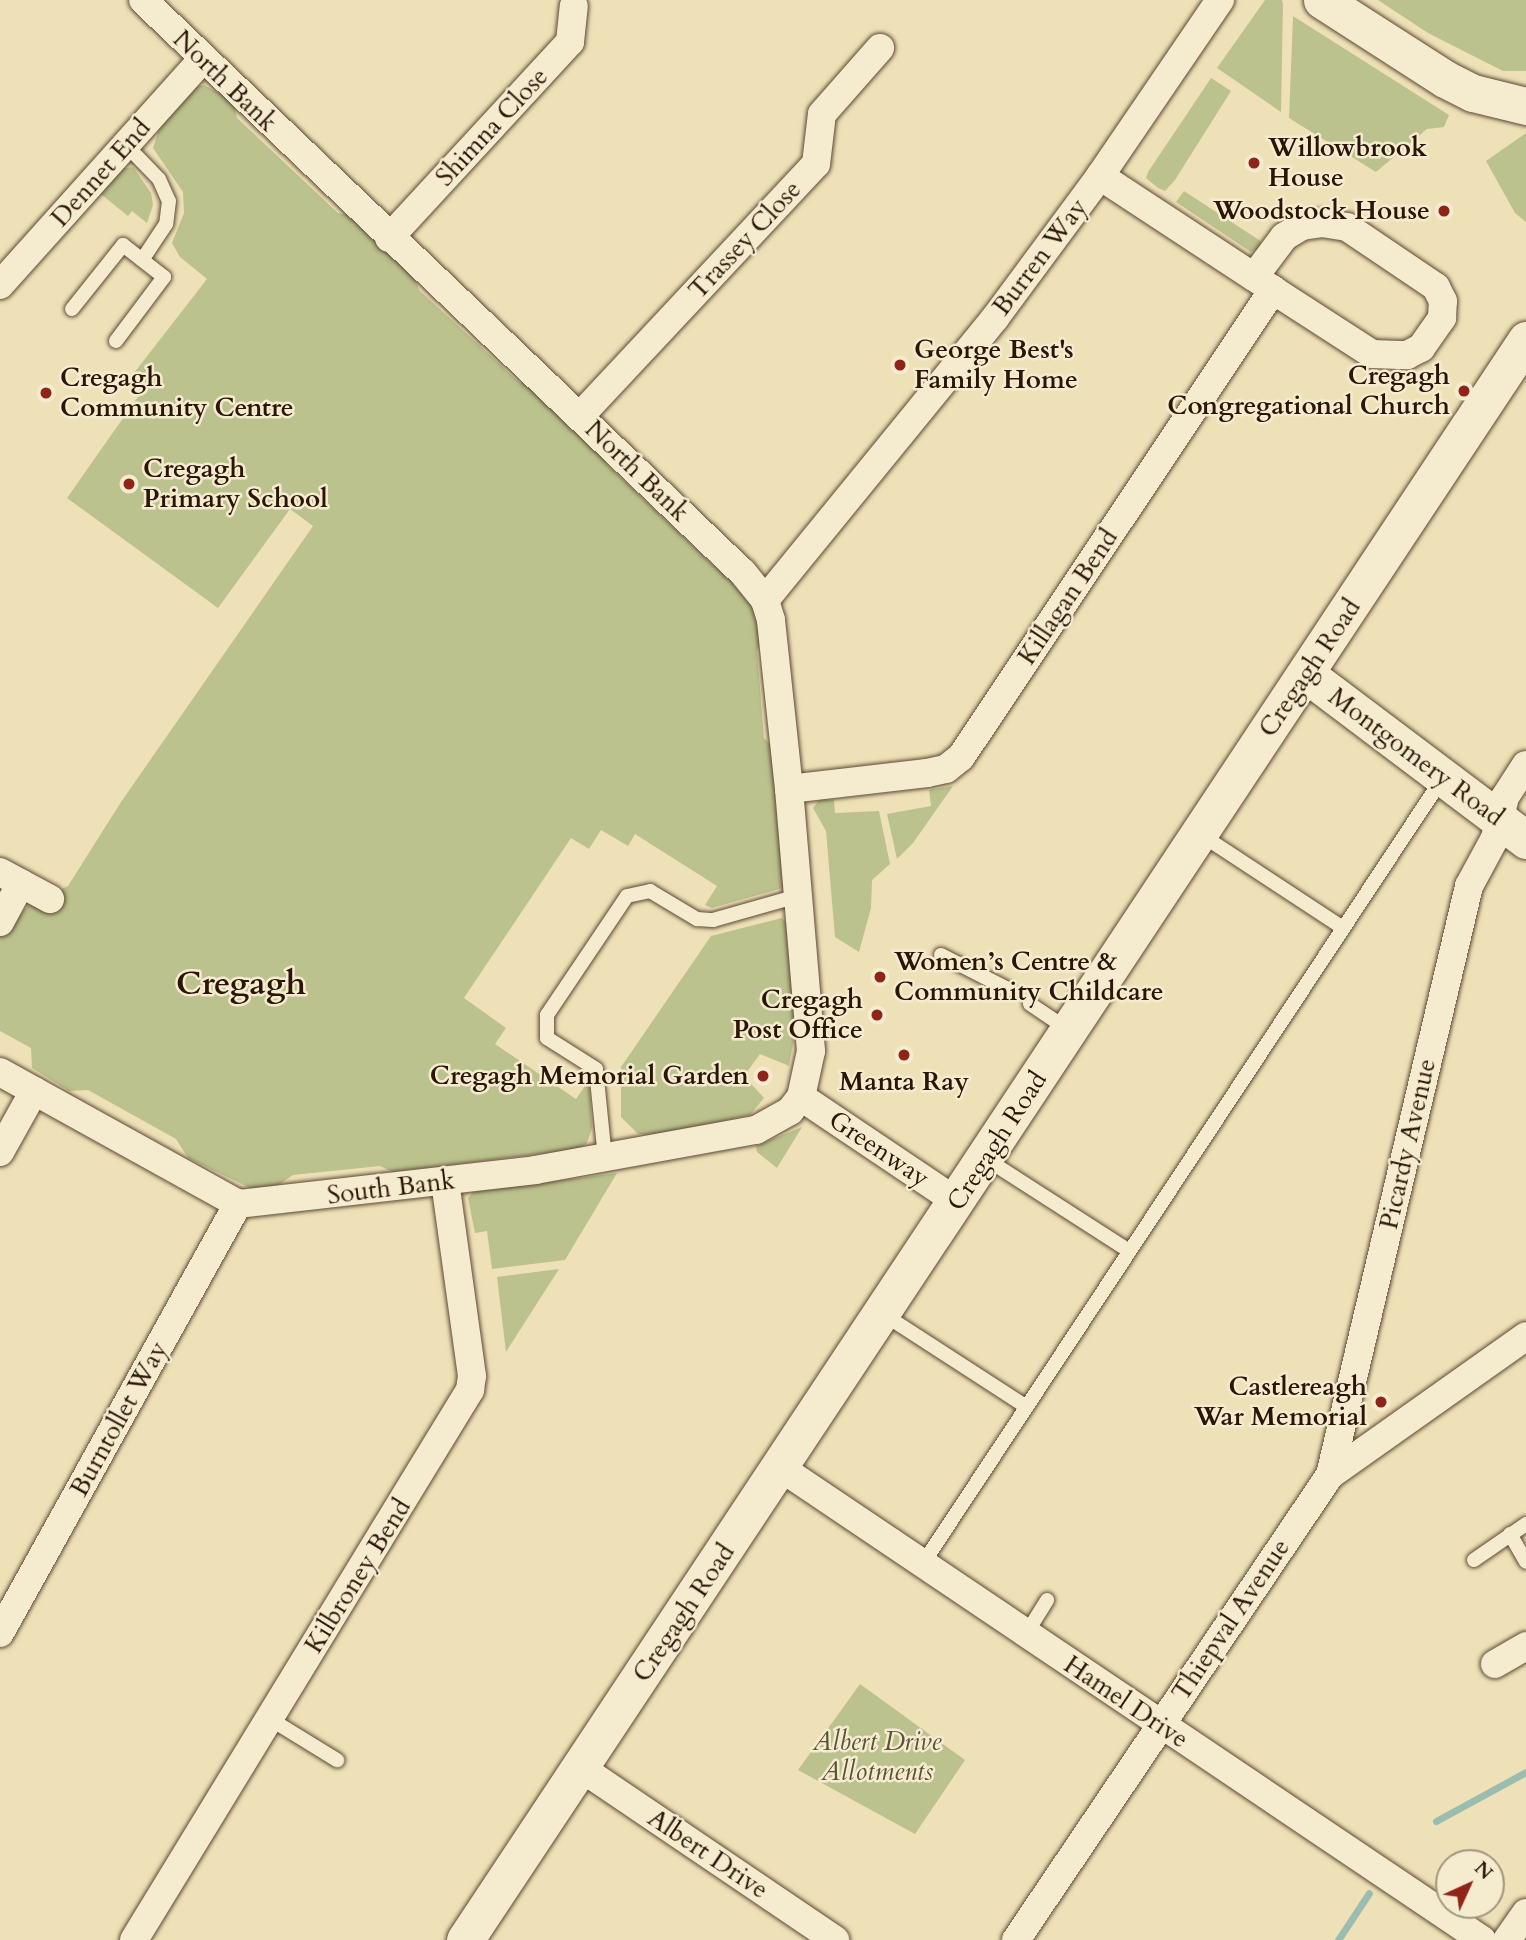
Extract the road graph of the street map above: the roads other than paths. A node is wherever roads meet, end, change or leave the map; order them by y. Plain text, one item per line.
1 (143, 0) edge
2 (1220, 0) edge
3 (1322, 0) edge
4 (574, 2) edge
5 (880, 48) dead end
6 (202, 60) junction
7 (1526, 106) edge
8 (126, 145) junction
9 (1100, 176) junction
10 (389, 238) junction
11 (142, 260) junction
12 (1263, 284) junction
13 (0, 285) edge
14 (72, 309) dead end
15 (1526, 340) edge
16 (116, 341) dead end
17 (580, 416) junction
18 (765, 600) junction
19 (1306, 674) junction
20 (1526, 765) edge
21 (1442, 778) junction
22 (789, 789) junction
23 (1498, 819) junction
24 (1200, 834) junction
25 (1526, 841) edge
26 (10, 877) edge
27 (798, 896) junction
28 (50, 899) dead end
29 (0, 922) edge
30 (1343, 928) junction
31 (941, 955) dead end
32 (1008, 989) dead end
33 (1030, 1004) dead end
34 (1070, 1031) junction
35 (0, 1072) edge
36 (34, 1091) junction
37 (801, 1097) junction
38 (0, 1152) edge
39 (605, 1158) junction
40 (986, 1159) junction
41 (444, 1182) junction
42 (957, 1202) junction
43 (238, 1204) junction
44 (1128, 1250) junction
45 (883, 1314) junction
46 (1526, 1336) edge
47 (1025, 1406) junction
48 (781, 1468) junction
49 (1330, 1475) junction
50 (1526, 1524) edge
51 (1510, 1534) junction
52 (1474, 1560) dead end
53 (1526, 1562) edge
54 (922, 1565) junction
55 (1047, 1600) dead end
56 (0, 1633) edge
57 (1026, 1634) junction
58 (1526, 1646) edge
59 (1495, 1664) dead end
60 (270, 1718) junction
61 (1159, 1725) junction
62 (337, 1760) dead end
63 (581, 1768) junction
64 (1526, 1913) edge
65 (1474, 1938) edge
66 (134, 1940) edge
67 (465, 1940) edge
68 (835, 1940) edge
69 (1016, 1940) edge
70 (1507, 1940) edge

1 - 6 street, North Bank
2 - 9 street, Burren Way
3 - 7 street
4 - 10 street, Shimna Close
5 - 17 street, Trassey Close
6 - 8 street, Dennet End
6 - 10 street, North Bank
8 - 11 lane
8 - 13 street, Dennet End
9 - 12 street
9 - 18 street, Burren Way
10 - 17 street, North Bank
11 - 14 lane
11 - 16 lane
12 - 12 street, Killagan Bend
12 - 22 street, Killagan Bend
15 - 19 street, Cregagh Road
17 - 18 street, North Bank
18 - 22 street, North Bank
19 - 21 street, Montgomery Road
19 - 24 street, Cregagh Road
20 - 23 street, Picardy Avenue
21 - 23 street, Montgomery Road
21 - 30 lane
22 - 27 street, North Bank
23 - 25 street, Montgomery Road
23 - 49 street, Picardy Avenue
24 - 30 lane
24 - 34 street, Cregagh Road
26 - 28 street
26 - 29 street
27 - 37 street, North Bank
27 - 39 lane
30 - 44 lane
31 - 32 lane
33 - 34 lane
34 - 40 street, Cregagh Road
35 - 36 street
36 - 38 street
36 - 43 street
37 - 39 street, South Bank
37 - 42 street, Greenway
39 - 41 street, South Bank
40 - 42 street, Cregagh Road
40 - 44 lane
41 - 43 street, South Bank
41 - 60 street, Kilbroney Bend
42 - 45 street, Cregagh Road
43 - 56 street, Burntollet Way
44 - 47 lane
45 - 47 lane
45 - 48 street, Cregagh Road
46 - 49 street
47 - 54 lane
48 - 54 street, Hamel Drive
48 - 63 street, Cregagh Road
49 - 61 street, Thiepval Avenue
50 - 51 lane
51 - 52 lane
51 - 53 lane
54 - 57 street, Hamel Drive
55 - 57 lane
57 - 61 street, Hamel Drive
58 - 59 street
60 - 62 lane
60 - 66 street, Kilbroney Bend
61 - 65 street, Hamel Drive
61 - 69 street, Thiepval Avenue
63 - 67 street, Cregagh Road
63 - 68 street, Albert Drive
64 - 70 street

